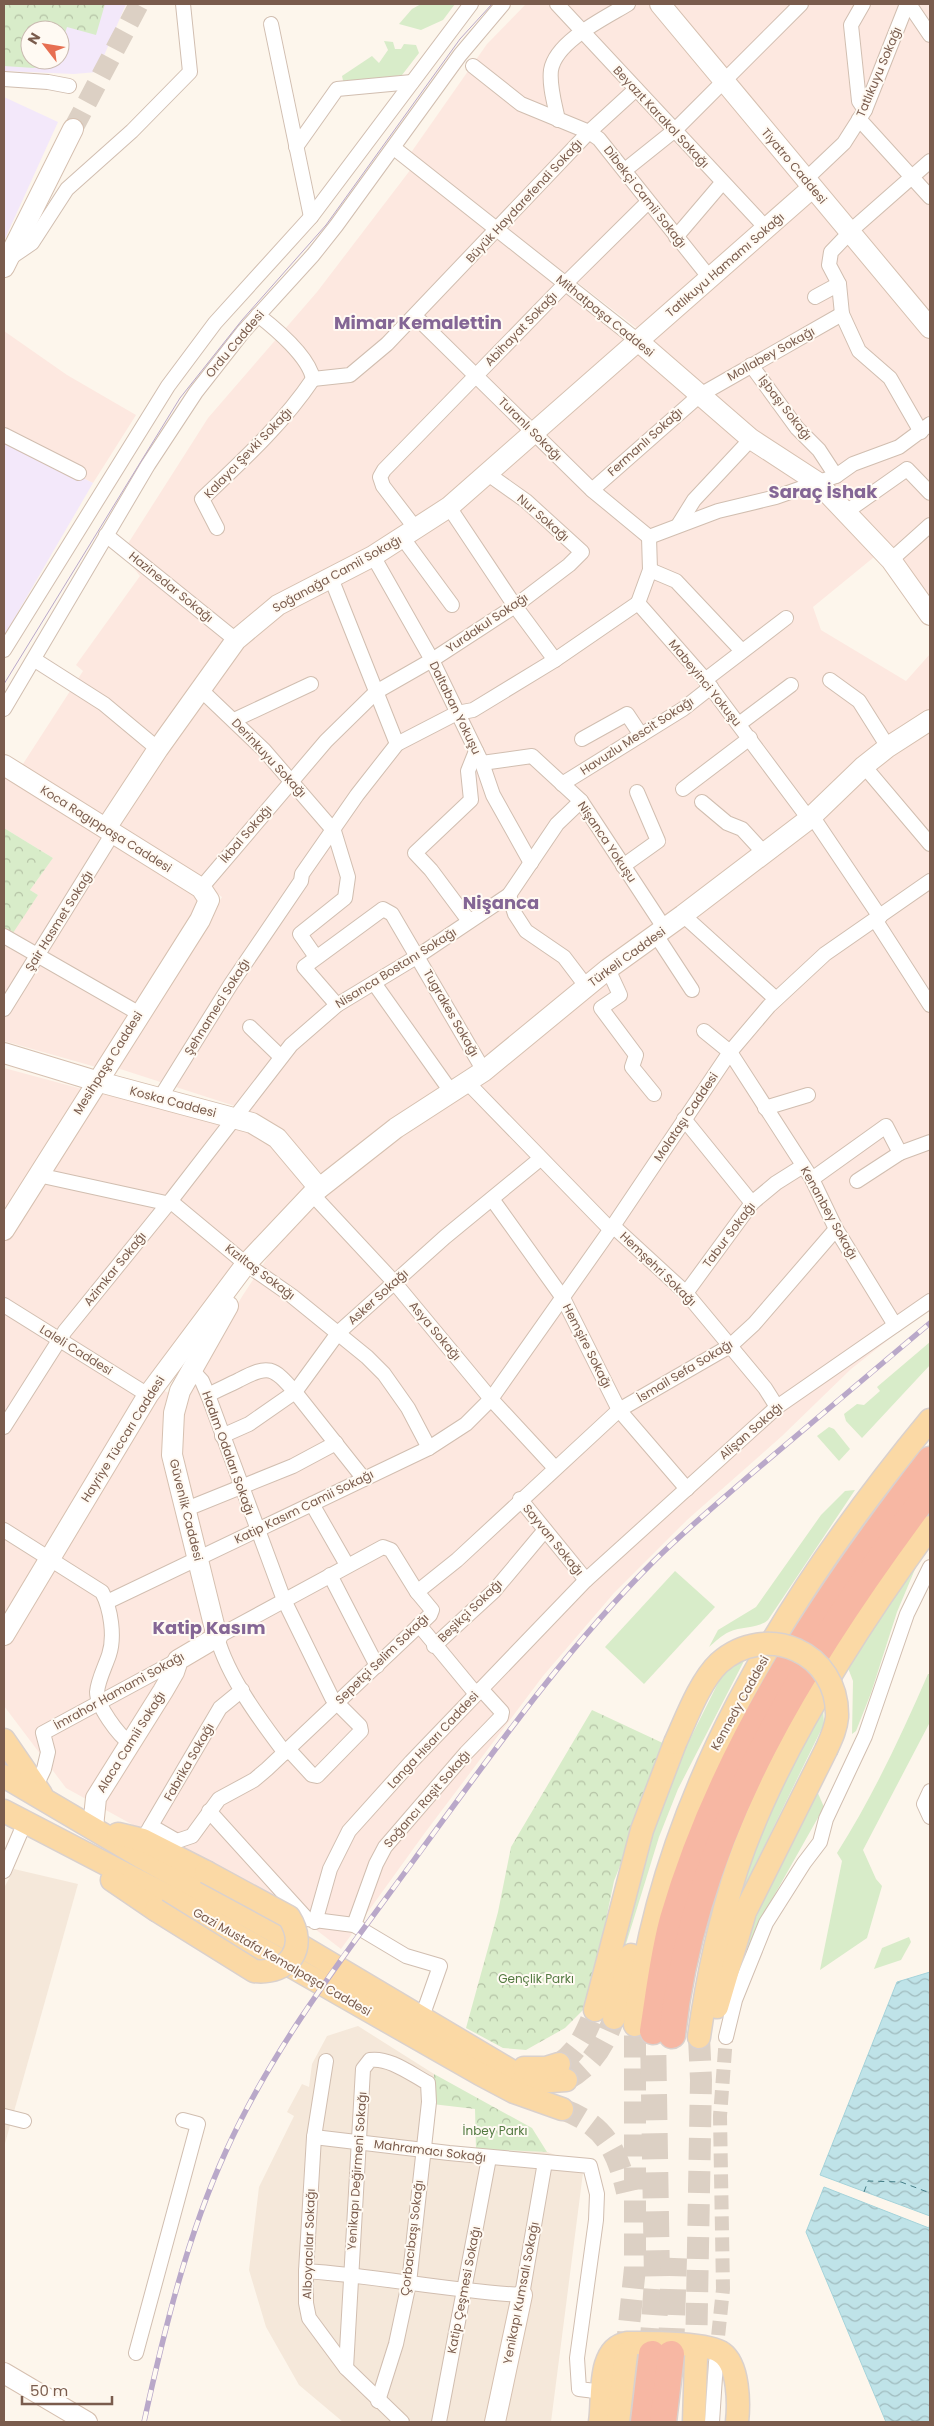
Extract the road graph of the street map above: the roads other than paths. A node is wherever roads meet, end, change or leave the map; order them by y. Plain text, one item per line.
1 (183, 4) edge
2 (471, 4) edge
3 (503, 4) edge
4 (556, 4) edge
5 (628, 4) edge
6 (660, 4) edge
7 (801, 4) edge
8 (863, 4) edge
9 (908, 4) edge
10 (271, 24) dead end
11 (582, 32) junction
12 (930, 35) edge
13 (473, 66) dead end
14 (4, 80) edge
15 (724, 81) junction
16 (412, 82) junction
17 (69, 86) dead end
18 (636, 89) junction
19 (862, 115) junction
20 (558, 120) junction
21 (74, 129) tunnel mouth
22 (675, 130) junction
23 (589, 132) junction
24 (296, 147) junction
25 (394, 148) junction
26 (930, 161) edge
27 (625, 170) junction
28 (913, 176) junction
29 (722, 183) junction
30 (808, 184) junction
31 (930, 197) edge
32 (648, 202) junction
33 (311, 217) junction
34 (497, 228) junction
35 (767, 229) junction
36 (850, 232) junction
37 (676, 237) junction
38 (6, 264) edge
39 (709, 277) junction
40 (565, 284) junction
41 (840, 284) junction
42 (815, 297) dead end
43 (842, 314) junction
44 (258, 315) junction
45 (415, 316) junction
46 (930, 328) edge
47 (638, 341) junction
48 (751, 365) junction
49 (476, 375) junction
50 (312, 379) junction
51 (700, 395) junction
52 (926, 428) edge
53 (533, 433) junction
54 (4, 435) edge
55 (751, 439) junction
56 (80, 473) dead end
57 (488, 474) junction
58 (826, 479) junction
59 (592, 490) junction
60 (930, 493) edge
61 (449, 507) junction
62 (846, 512) junction
63 (679, 524) junction
64 (930, 525) edge
65 (217, 528) dead end
66 (409, 533) junction
67 (106, 535) junction
68 (649, 538) junction
69 (373, 556) junction
70 (891, 560) junction
71 (569, 566) joint
72 (650, 570) junction
73 (331, 578) junction
74 (638, 603) junction
75 (452, 605) dead end
76 (515, 606) junction
77 (929, 613) edge
78 (786, 618) dead end
79 (236, 640) junction
80 (4, 650) edge
81 (742, 651) junction
82 (34, 660) junction
83 (432, 660) junction
84 (556, 660) junction
85 (830, 680) dead end
86 (706, 681) junction
87 (311, 684) dead end
88 (791, 685) dead end
89 (200, 689) junction
90 (376, 692) junction
91 (4, 709) edge
92 (457, 713) junction
93 (234, 720) junction
94 (930, 720) edge
95 (740, 724) junction
96 (641, 735) junction
97 (750, 738) junction
98 (582, 739) dead end
99 (397, 744) junction
100 (888, 747) junction
101 (158, 749) junction
102 (479, 757) junction
103 (4, 765) edge
104 (864, 766) junction
105 (293, 781) junction
106 (562, 784) junction
107 (683, 789) dead end
108 (637, 792) dead end
109 (581, 801) junction
110 (702, 802) dead end
111 (811, 818) junction
112 (334, 830) junction
113 (110, 831) junction
114 (930, 844) edge
115 (765, 854) junction
116 (531, 862) junction
117 (623, 866) junction
118 (930, 881) edge
119 (204, 892) junction
120 (509, 895) junction
121 (683, 915) junction
122 (878, 919) junction
123 (469, 921) junction
124 (660, 932) junction
125 (4, 936) edge
126 (38, 955) junction
127 (418, 956) junction
128 (316, 958) junction
129 (608, 969) junction
130 (374, 983) junction
131 (586, 986) junction
132 (692, 990) dead end
133 (776, 998) junction
134 (337, 1005) junction
135 (930, 1005) edge
136 (4, 1009) edge
137 (140, 1014) junction
138 (250, 1027) dead end
139 (704, 1031) dead end
140 (730, 1052) junction
141 (4, 1053) edge
142 (281, 1057) junction
143 (484, 1071) junction
144 (96, 1081) junction
145 (459, 1087) junction
146 (654, 1094) dead end
147 (808, 1095) dead end
148 (160, 1098) junction
149 (765, 1108) junction
150 (234, 1118) junction
151 (684, 1119) junction
152 (930, 1142) edge
153 (900, 1154) junction
154 (540, 1159) junction
155 (803, 1166) junction
156 (38, 1175) junction
157 (812, 1179) junction
158 (857, 1181) dead end
159 (316, 1191) junction
160 (492, 1199) junction
161 (168, 1203) junction
162 (752, 1203) junction
163 (612, 1228) junction
164 (836, 1229) junction
165 (4, 1230) edge
166 (246, 1264) junction
167 (394, 1282) junction
168 (686, 1293) junction
169 (563, 1298) junction
170 (930, 1301) edge
171 (4, 1305) edge
172 (895, 1325) junction
173 (338, 1333) junction
174 (59, 1339) junction
175 (730, 1346) junction
176 (191, 1369) junction
177 (295, 1392) junction
178 (148, 1395) junction
179 (208, 1395) junction
180 (491, 1399) junction
181 (777, 1407) junction
182 (619, 1410) junction
183 (930, 1420) edge
184 (4, 1427) edge
185 (222, 1436) junction
186 (336, 1443) junction
187 (429, 1448) junction
188 (930, 1460) edge
189 (555, 1468) junction
190 (364, 1479) junction
191 (241, 1488) junction
192 (687, 1489) junction
193 (930, 1490) edge
194 (520, 1499) junction
195 (312, 1504) junction
196 (184, 1510) junction
197 (930, 1528) edge
198 (4, 1530) edge
199 (545, 1530) junction
200 (257, 1531) junction
201 (50, 1558) junction
202 (197, 1558) junction
203 (347, 1565) junction
204 (930, 1567) edge
205 (330, 1575) junction
206 (586, 1580) junction
207 (417, 1592) junction
208 (284, 1600) junction
209 (107, 1602) junction
210 (419, 1626) junction
211 (4, 1635) edge
212 (218, 1636) junction
213 (434, 1646) junction
214 (178, 1660) junction
215 (377, 1666) junction
216 (242, 1690) junction
217 (478, 1692) junction
218 (100, 1702) junction
219 (336, 1703) junction
220 (4, 1740) edge
221 (130, 1743) junction
222 (287, 1752) junction
223 (706, 1765) junction
224 (4, 1776) edge
225 (930, 1791) edge
226 (40, 1793) junction
227 (4, 1811) edge
228 (209, 1811) junction
229 (930, 1817) edge
230 (25, 1822) junction
231 (93, 1827) junction
232 (147, 1833) junction
233 (72, 1848) junction
234 (4, 1871) edge
235 (315, 1922) junction
236 (354, 1925) junction
237 (422, 2017) junction
238 (653, 2030) junction
239 (712, 2037) junction
240 (326, 2061) dead end
241 (562, 2072) tunnel mouth
242 (429, 2102) joint
243 (562, 2109) tunnel mouth
244 (4, 2116) edge
245 (183, 2120) dead end
246 (24, 2121) dead end
247 (314, 2136) junction
248 (360, 2142) junction
249 (422, 2150) junction
250 (489, 2158) junction
251 (545, 2162) junction
252 (306, 2271) junction
253 (350, 2274) junction
254 (409, 2283) junction
255 (465, 2292) junction
256 (522, 2295) junction
257 (136, 2353) dead end
258 (673, 2356) junction
259 (346, 2368) junction
260 (4, 2373) edge
261 (603, 2392) junction
262 (378, 2401) junction
263 (87, 2422) edge
264 (402, 2422) edge
265 (439, 2422) edge
266 (495, 2422) edge
267 (600, 2422) edge
268 (618, 2422) edge
269 (644, 2422) edge
270 (663, 2422) edge
271 (674, 2422) edge
272 (694, 2422) edge
273 (712, 2422) edge
274 (737, 2422) edge

1 - 38 street
2 - 16 street
3 - 25 street, Ordu Caddesi
4 - 11 street, Beyazıt Karakol Sokağı
5 - 11 street
6 - 15 street, Tiyatro Caddesi
7 - 15 street
8 - 19 street
9 - 12 street
9 - 19 street, Tatlıkuyu Sokağı
10 - 24 street
11 - 18 street, Beyazıt Karakol Sokağı
11 - 20 street
13 - 20 street, Dibekçi Camii Sokağı
14 - 17 street
15 - 22 street
15 - 30 street, Tiyatro Caddesi
16 - 24 street
16 - 33 street
18 - 22 street, Beyazıt Karakol Sokağı
18 - 23 street, Büyük Haydarefendi Sokağı
19 - 28 street
19 - 30 street, Tatlıkuyu Sokağı
20 - 23 street, Dibekçi Camii Sokağı
21 - 38 street
22 - 27 street
22 - 29 street, Beyazıt Karakol Sokağı
23 - 27 street, Dibekçi Camii Sokağı
23 - 34 street, Büyük Haydarefendi Sokağı
24 - 33 street
25 - 34 street, Mithatpaşa Caddesi
25 - 44 street, Ordu Caddesi
26 - 28 street
27 - 32 street, Dibekçi Camii Sokağı
28 - 31 street
28 - 36 street
29 - 35 street, Beyazıt Karakol Sokağı
29 - 37 street
30 - 35 street, Tatlıkuyu Hamamı Sokağı
30 - 36 street, Tiyatro Caddesi
32 - 37 street, Dibekçi Camii Sokağı
32 - 40 street, Abihayat Sokağı
33 - 80 street
34 - 40 street, Mithatpaşa Caddesi
34 - 45 street, Büyük Haydarefendi Sokağı
35 - 39 street, Tatlıkuyu Hamamı Sokağı
36 - 41 street
36 - 46 street, Tiyatro Caddesi
37 - 39 street, Dibekçi Camii Sokağı
39 - 47 street, Tatlıkuyu Hamamı Sokağı
40 - 47 street, Mithatpaşa Caddesi
40 - 49 street, Abihayat Sokağı
41 - 42 street
41 - 43 street
43 - 48 street, Mollabey Sokağı
43 - 52 street
44 - 50 street
44 - 67 street, Ordu Caddesi
45 - 49 street, Turanlı Sokağı
45 - 50 street, Büyük Haydarefendi Sokağı
47 - 51 street, Mithatpaşa Caddesi
47 - 53 street, Tatlıkuyu Hamamı Sokağı
48 - 51 street, Mollabey Sokağı
48 - 58 street, İşbaşı Sokağı
49 - 53 street, Turanlı Sokağı
49 - 66 street, Abihayat Sokağı
50 - 65 street, Kalaycı Şevki Sokağı
51 - 55 street, Mithatpaşa Caddesi
51 - 59 street, Fermanlı Sokağı
52 - 58 street
53 - 57 street, Soğanağa Camii Sokağı
53 - 59 street, Turanlı Sokağı
54 - 56 street
55 - 58 street, Mithatpaşa Caddesi
55 - 63 street
57 - 61 street, Soğanağa Camii Sokağı
57 - 71 street, Nur Sokağı
58 - 62 street, Mithatpaşa Caddesi
58 - 63 street
59 - 68 street, Turanlı Sokağı
60 - 62 street
61 - 66 street, Soğanağa Camii Sokağı
61 - 76 street
62 - 70 street, Mithatpaşa Caddesi
63 - 68 street
64 - 70 street
66 - 69 street, Soğanağa Camii Sokağı
66 - 75 street
67 - 79 street, Hazinedar Sokağı
67 - 82 street, Ordu Caddesi
68 - 72 street
69 - 73 street, Soğanağa Camii Sokağı
69 - 83 street, Daltaban Yokuşu
70 - 77 street, Mithatpaşa Caddesi
71 - 76 street, Yurdakul Sokağı
72 - 74 street
72 - 81 street
73 - 79 street, Soğanağa Camii Sokağı
73 - 90 street
74 - 84 street
74 - 86 street, Mabeyinci Yokuşu
76 - 83 street, Yurdakul Sokağı
76 - 84 street
78 - 81 street, Havuzlu Mescit Sokağı
79 - 89 street, Soğanağa Camii Sokağı
81 - 86 street, Havuzlu Mescit Sokağı
82 - 91 street, Ordu Caddesi
82 - 101 street
83 - 90 street, Yurdakul Sokağı
83 - 92 street, Daltaban Yokuşu
84 - 92 street
85 - 100 street
86 - 95 street, Mabeyinci Yokuşu
86 - 96 street, Havuzlu Mescit Sokağı
87 - 93 street
88 - 95 street
89 - 93 street, Derinkuyu Sokağı
89 - 101 street, Soğanağa Camii Sokağı
90 - 99 street
90 - 105 street, İkbal Sokağı
92 - 99 street
92 - 102 street, Daltaban Yokuşu
93 - 105 street, Derinkuyu Sokağı
94 - 100 street, Türkeli Caddesi
95 - 97 street, Mabeyinci Yokuşu
96 - 98 street
96 - 106 street, Havuzlu Mescit Sokağı
97 - 107 street
97 - 111 street, Mabeyinci Yokuşu
99 - 112 street, Şehnameci Sokağı
100 - 104 street, Türkeli Caddesi
101 - 113 street, Soğanağa Camii Sokağı
102 - 106 street, Nişanca Yokuşu
102 - 116 street, Daltaban Yokuşu
102 - 123 street
103 - 113 street, Koca Ragıppaşa Caddesi
104 - 111 street, Türkeli Caddesi
104 - 114 street
105 - 112 street, Derinkuyu Sokağı
105 - 119 street, İkbal Sokağı
106 - 109 street, Nişanca Yokuşu
108 - 117 street
109 - 116 street, Nisanca Bostanı Sokağı
109 - 117 street, Nişanca Yokuşu
110 - 115 street
111 - 115 street, Türkeli Caddesi
111 - 122 street, Mabeyinci Yokuşu
112 - 128 street
112 - 148 street, Şehnameci Sokağı
113 - 119 street, Koca Ragıppaşa Caddesi
113 - 126 street, Şair Hasmet Sokağı
115 - 121 street, Türkeli Caddesi
116 - 120 street, Nisanca Bostanı Sokağı
117 - 124 street, Nişanca Yokuşu
118 - 122 street, Molataşı Caddesi
119 - 137 street, Mesihpaşa Caddesi
120 - 123 street, Nisanca Bostanı Sokağı
120 - 131 street
121 - 124 street, Türkeli Caddesi
121 - 133 street
122 - 133 street, Molataşı Caddesi
122 - 135 street, Mabeyinci Yokuşu
123 - 127 street, Nisanca Bostanı Sokağı
124 - 129 street, Türkeli Caddesi
124 - 132 street, Nişanca Yokuşu
125 - 126 street
126 - 136 street, Şair Hasmet Sokağı
126 - 137 street
127 - 128 street, Tugrakes Sokağı
127 - 130 street, Nisanca Bostanı Sokağı
127 - 143 street, Tugrakes Sokağı
128 - 134 street
129 - 131 street, Türkeli Caddesi
129 - 146 street
130 - 134 street, Nisanca Bostanı Sokağı
130 - 145 street, Hemşehri Sokağı
131 - 143 street, Türkeli Caddesi
133 - 140 street, Molataşı Caddesi
134 - 142 street, Nisanca Bostanı Sokağı
137 - 144 street, Mesihpaşa Caddesi
138 - 142 street
139 - 140 street, Kenanbey Sokağı
140 - 149 street, Kenanbey Sokağı
140 - 151 street, Molataşı Caddesi
141 - 144 street, Koska Caddesi
142 - 150 street, Nisanca Bostanı Sokağı
143 - 145 street, Türkeli Caddesi
144 - 148 street, Koska Caddesi
144 - 156 street, Mesihpaşa Caddesi
145 - 154 street, Hemşehri Sokağı
145 - 159 street, Türkeli Caddesi
147 - 149 street
148 - 150 street, Koska Caddesi
149 - 155 street, Kenanbey Sokağı
150 - 159 street, Koska Caddesi
150 - 161 street, Azimkar Sokağı
151 - 162 street
151 - 163 street, Molataşı Caddesi
152 - 153 street
153 - 157 street
153 - 158 street
154 - 160 street, Asker Sokağı
154 - 163 street, Hemşehri Sokağı
155 - 157 street, Kenanbey Sokağı
155 - 162 street, Tabur Sokağı
156 - 161 street, Kızıltaş Sokağı
156 - 165 street, Mesihpaşa Caddesi
157 - 164 street, Kenanbey Sokağı
159 - 166 street, Hayriye Tüccarı Caddesi
159 - 167 street, Asya Sokağı
160 - 167 street, Asker Sokağı
160 - 169 street, Hemşire Sokağı
161 - 166 street, Kızıltaş Sokağı
161 - 174 street, Azimkar Sokağı
162 - 168 street, Tabur Sokağı
163 - 168 street, Hemşehri Sokağı
163 - 169 street, Molataşı Caddesi
164 - 172 street, Kenanbey Sokağı
164 - 175 street, İsmail Sefa Sokağı
166 - 173 street, Kızıltaş Sokağı
166 - 176 street, Güvenlik Caddesi
166 - 178 street, Hayriye Tüccarı Caddesi
167 - 173 street, Asker Sokağı
167 - 180 street, Asya Sokağı
168 - 175 street, Hemşehri Sokağı
169 - 180 street, Molataşı Caddesi
169 - 182 street, Hemşire Sokağı
170 - 172 street, Alişan Sokağı
171 - 174 street, Laleli Caddesi
172 - 181 street, Alişan Sokağı
173 - 177 street, Asker Sokağı
173 - 187 street, Kızıltaş Sokağı
174 - 178 street, Laleli Caddesi
174 - 184 street, Azimkar Sokağı
175 - 181 street, Hemşehri Sokağı
175 - 182 street, İsmail Sefa Sokağı
176 - 179 street, Hadım Odaları Sokağı
176 - 196 street, Güvenlik Caddesi
177 - 179 street
177 - 185 street, Asker Sokağı
177 - 186 street
178 - 201 street, Hayriye Tüccarı Caddesi
179 - 185 street, Hadım Odaları Sokağı
180 - 187 street, Katip Kasım Camii Sokağı
180 - 189 street, Asya Sokağı
181 - 192 street, Alişan Sokağı
182 - 189 street, İsmail Sefa Sokağı
182 - 192 street, Hemşire Sokağı
183 - 223 main road, Kennedy Caddesi
185 - 191 street, Hadım Odaları Sokağı
186 - 190 street
186 - 191 street
187 - 190 street, Katip Kasım Camii Sokağı
188 - 238 highway
189 - 194 street, İsmail Sefa Sokağı
190 - 195 street, Katip Kasım Camii Sokağı
191 - 196 street
191 - 200 street, Hadım Odaları Sokağı
192 - 206 street, Alişan Sokağı
193 - 238 highway
194 - 199 street, Sayvan Sokağı
194 - 207 street
195 - 200 street, Katip Kasım Camii Sokağı
195 - 203 street
196 - 202 street, Güvenlik Caddesi
197 - 239 main road
198 - 201 street
199 - 206 street, Sayvan Sokağı
199 - 213 street, Beşikçi Sokağı
200 - 202 street, Katip Kasım Camii Sokağı
200 - 208 street, Hadım Odaları Sokağı
201 - 209 street
201 - 211 street, Hayriye Tüccarı Caddesi
202 - 209 street, Katip Kasım Camii Sokağı
202 - 212 street, Güvenlik Caddesi
203 - 205 street
203 - 207 street
204 - 239 street
205 - 208 street
205 - 215 street
206 - 217 street, Langa Hısarı Caddesi
207 - 210 street, Sepetçi Selim Sokağı
208 - 212 street
208 - 219 street, Hadım Odaları Sokağı
209 - 218 street
210 - 213 street
210 - 215 street, Sepetçi Selim Sokağı
212 - 214 street, İmrahor Hamami Sokağı
212 - 216 street, Güvenlik Caddesi
213 - 217 street
214 - 218 street, İmrahor Hamami Sokağı
214 - 221 street, Alaca Camii Sokağı
215 - 219 street, Sepetçi Selim Sokağı
216 - 222 street, Güvenlik Caddesi
216 - 232 street, Fabrika Sokağı
217 - 235 street, Langa Hısarı Caddesi
217 - 236 street, Soğancı Raşit Sokağı
218 - 221 street
218 - 226 street, İmrahor Hamami Sokağı
219 - 222 street, Sepetçi Selim Sokağı
219 - 222 street, Güvenlik Caddesi
220 - 226 main road
221 - 231 street, Alaca Camii Sokağı
222 - 228 street, Sepetçi Selim Sokağı
223 - 238 main road, Kennedy Caddesi
223 - 239 main road, bridge
224 - 226 main road, Gazi Mustafa Kemalpaşa Caddesi
225 - 229 street
226 - 231 main road, Gazi Mustafa Kemalpaşa Caddesi
227 - 230 main road, Gazi Mustafa Kemalpaşa Caddesi
228 - 232 street, Sepetçi Selim Sokağı
228 - 235 street
230 - 233 main road, Gazi Mustafa Kemalpaşa Caddesi
230 - 234 street
231 - 232 main road
231 - 237 main road, Gazi Mustafa Kemalpaşa Caddesi
232 - 233 main road, bridge
233 - 243 main road, Gazi Mustafa Kemalpaşa Caddesi
235 - 236 street
236 - 237 street
237 - 241 main road, Gazi Mustafa Kemalpaşa Caddesi
240 - 247 street, Alboyacılar Sokağı
242 - 248 street, Yenikapı Değirmeni Sokağı
242 - 249 street, Çorbacıbaşı Sokağı
244 - 246 street
245 - 257 street
247 - 248 street, Mahramacı Sokağı
247 - 252 street, Alboyacılar Sokağı
248 - 249 street, Mahramacı Sokağı
248 - 253 street, Yenikapı Değirmeni Sokağı
249 - 250 street, Mahramacı Sokağı
249 - 254 street, Çorbacıbaşı Sokağı
250 - 251 street, Mahramacı Sokağı
250 - 255 street, Katip Çeşmesi Sokağı
251 - 256 street, Yenikapı Kumsalı Sokağı
251 - 261 street, Mahramacı Sokağı
252 - 253 street
252 - 259 street, Alboyacılar Sokağı
253 - 254 street
253 - 259 street, Yenikapı Değirmeni Sokağı
254 - 255 street
254 - 262 street, Çorbacıbaşı Sokağı
255 - 256 street
255 - 265 street, Katip Çeşmesi Sokağı
256 - 266 street, Yenikapı Kumsalı Sokağı
258 - 268 main road
258 - 269 highway
258 - 270 highway
258 - 271 highway
258 - 272 main road
258 - 273 street
259 - 262 street, Alboyacılar Sokağı
260 - 263 street
261 - 267 main road
261 - 274 main road
262 - 264 street, Alboyacılar Sokağı

